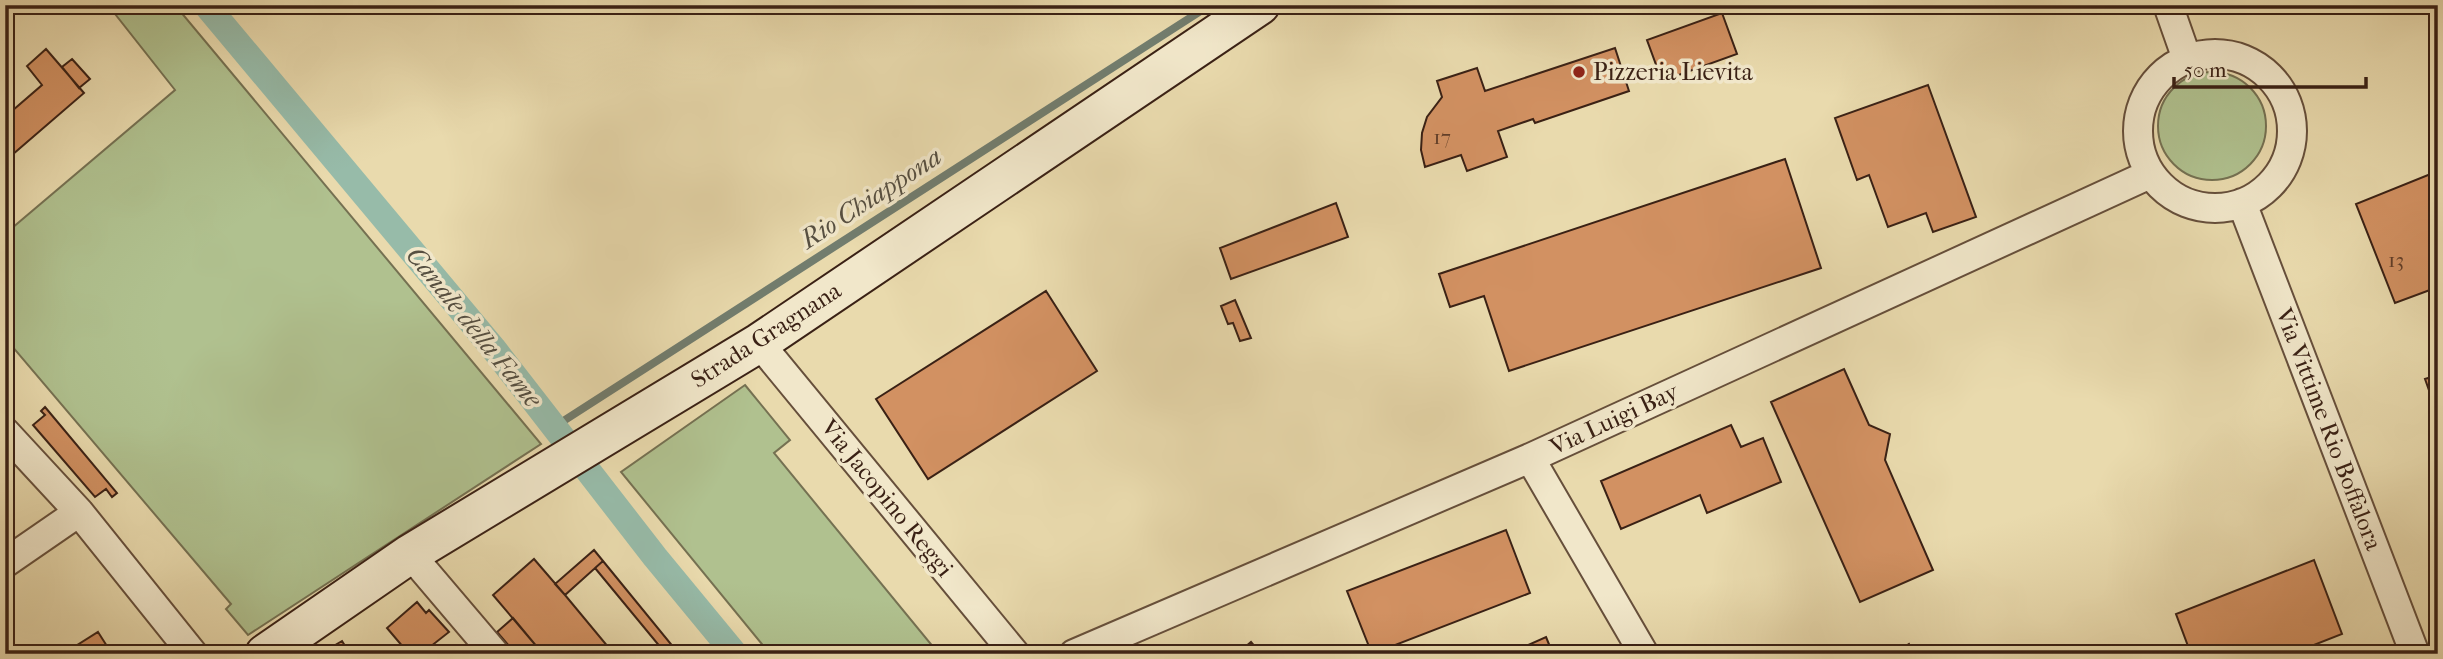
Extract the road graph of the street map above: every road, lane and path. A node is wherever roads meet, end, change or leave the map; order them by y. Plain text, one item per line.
1 (1260, 5) edge
2 (2168, 5) edge
3 (2187, 60) junction
4 (2150, 174) junction
5 (2242, 203) junction
6 (759, 343) junction
7 (5, 432) edge
8 (1530, 458) junction
9 (79, 512) junction
10 (410, 554) junction
11 (5, 563) edge
12 (193, 654) edge
13 (265, 654) edge
14 (495, 654) edge
15 (1015, 654) edge
16 (1074, 654) edge
17 (1644, 654) edge
18 (2415, 654) edge

1 - 6 street, Strada Gragnana
2 - 3 street
3 - 4 street
3 - 5 street
4 - 5 street
4 - 8 street, Via Luigi Bay
5 - 18 street, Via Vittime Rio Boffalora
6 - 10 street, Strada Gragnana
6 - 15 street, Via Jacopino Reggi
7 - 9 street
8 - 16 street, Via Luigi Bay
8 - 17 street
9 - 11 street
9 - 12 street
10 - 13 street, Strada Gragnana
10 - 14 street

